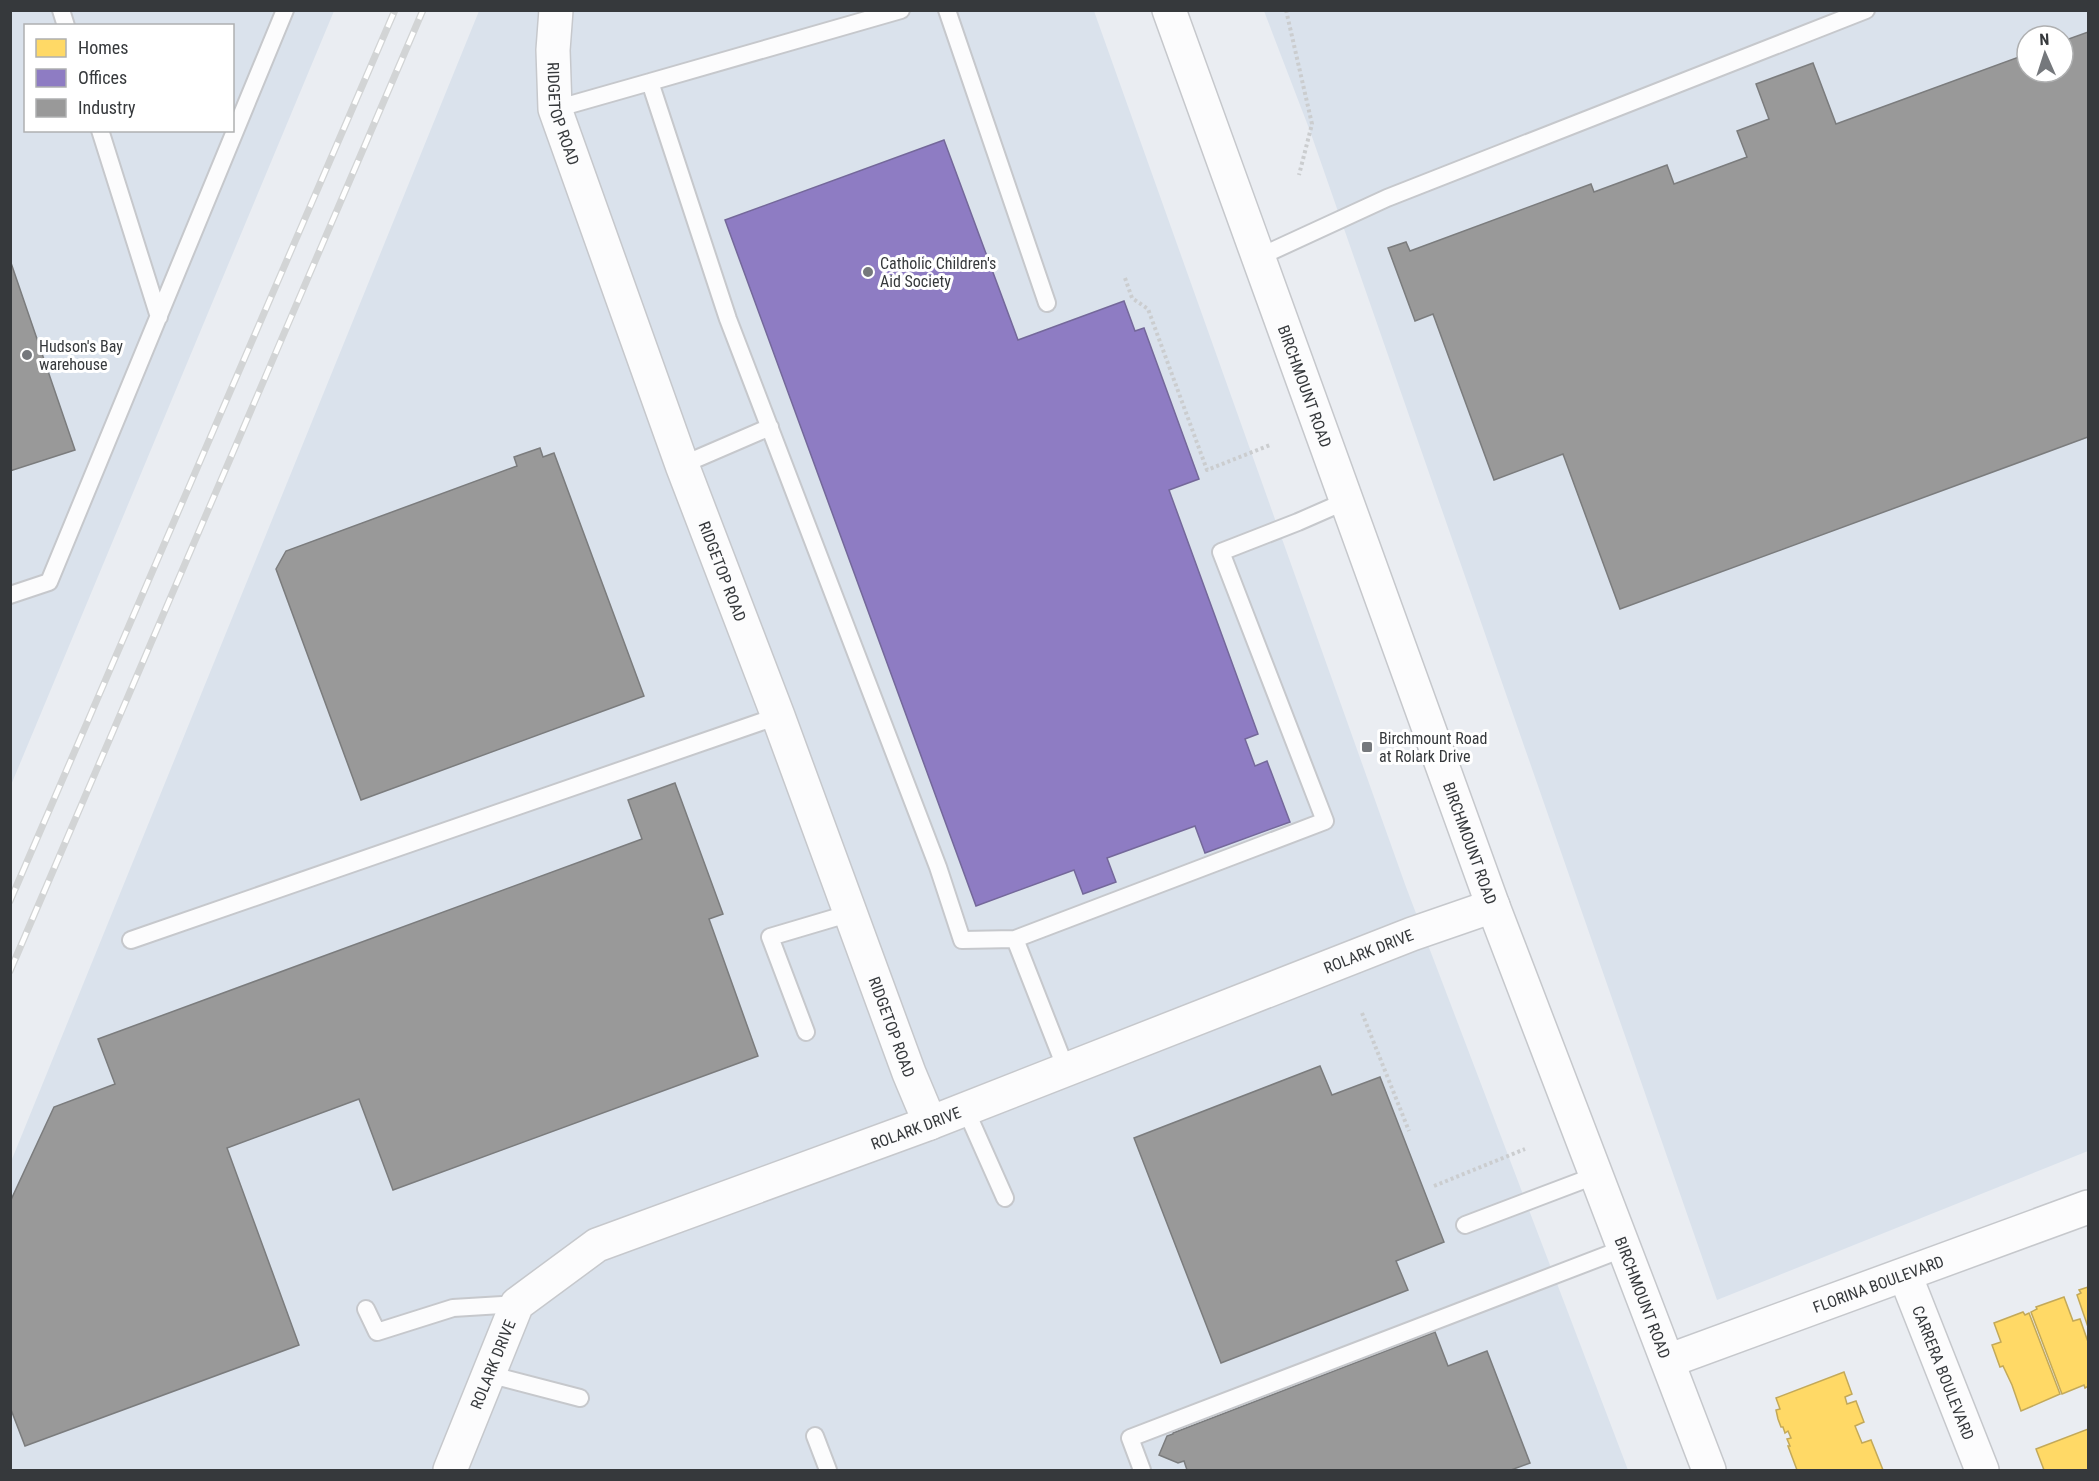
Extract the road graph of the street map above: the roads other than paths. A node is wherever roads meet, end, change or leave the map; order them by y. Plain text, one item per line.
1 (285, 10) edge
2 (556, 10) edge
3 (901, 10) edge
4 (947, 10) edge
5 (1169, 10) edge
6 (1866, 10) edge
7 (650, 82) junction
8 (555, 109) junction
9 (100, 132) edge
10 (1259, 256) junction
11 (1047, 303) dead end
12 (159, 316) junction
13 (770, 427) junction
14 (682, 465) junction
15 (1346, 501) junction
16 (10, 595) edge
17 (778, 717) junction
18 (1493, 906) junction
19 (851, 913) junction
20 (1015, 939) junction
21 (131, 940) dead end
22 (806, 1032) dead end
23 (1066, 1069) junction
24 (964, 1108) junction
25 (930, 1123) junction
26 (1596, 1175) junction
27 (1005, 1198) dead end
28 (2088, 1207) edge
29 (1465, 1225) dead end
30 (1625, 1248) junction
31 (1905, 1275) junction
32 (517, 1304) junction
33 (366, 1309) dead end
34 (1668, 1361) junction
35 (488, 1374) junction
36 (580, 1398) dead end
37 (815, 1436) dead end
38 (1703, 1469) edge
39 (450, 1470) edge
40 (828, 1470) edge
41 (1142, 1470) edge
42 (1982, 1470) edge

1 - 12 lane
2 - 8 street, RIDGETOP ROAD
3 - 7 lane
4 - 11 lane
5 - 10 street, BIRCHMOUNT ROAD
6 - 10 lane
7 - 8 lane
7 - 13 lane
8 - 14 street, RIDGETOP ROAD
9 - 12 lane
10 - 15 street, BIRCHMOUNT ROAD
12 - 16 lane
13 - 14 lane
13 - 20 lane
14 - 17 street, RIDGETOP ROAD
15 - 18 street, BIRCHMOUNT ROAD
15 - 20 lane
17 - 19 street, RIDGETOP ROAD
17 - 21 lane
18 - 23 street, ROLARK DRIVE
18 - 26 street, BIRCHMOUNT ROAD
19 - 22 lane
19 - 25 street, RIDGETOP ROAD
20 - 23 lane
23 - 24 street, ROLARK DRIVE
24 - 25 street, ROLARK DRIVE
24 - 27 lane
25 - 32 street, ROLARK DRIVE
26 - 29 lane
26 - 30 street, BIRCHMOUNT ROAD
28 - 31 street, FLORINA BOULEVARD
30 - 34 street, BIRCHMOUNT ROAD
30 - 41 lane
31 - 34 street, FLORINA BOULEVARD
31 - 42 street, CARRERA BOULEVARD
32 - 33 lane
32 - 35 street, ROLARK DRIVE
34 - 38 street, BIRCHMOUNT ROAD
35 - 36 lane
35 - 39 street, ROLARK DRIVE
37 - 40 lane

